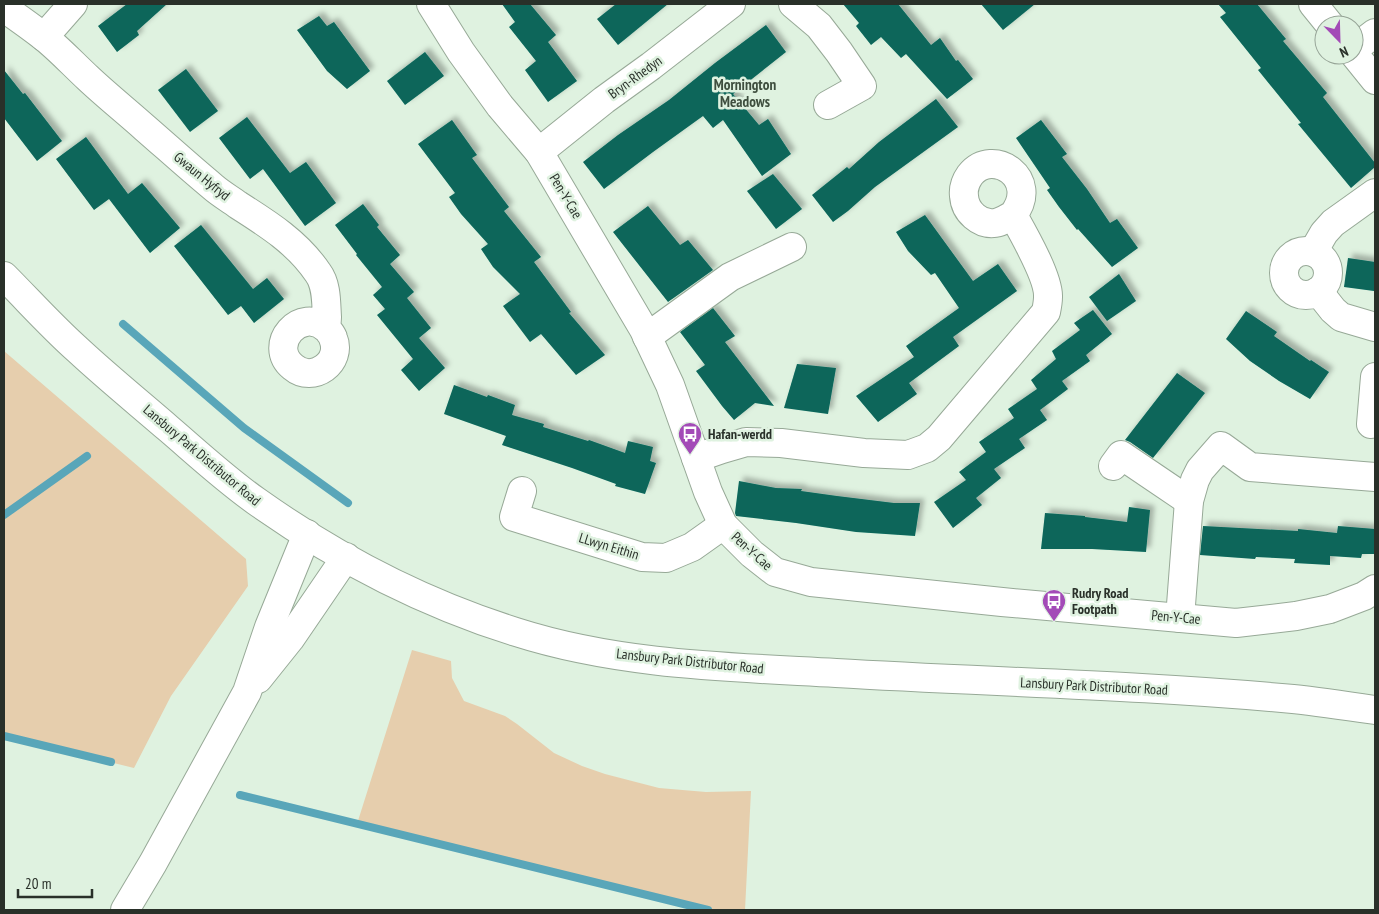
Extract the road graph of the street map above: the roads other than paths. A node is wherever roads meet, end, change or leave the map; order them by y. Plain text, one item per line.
1 (73, 4) edge
2 (431, 4) edge
3 (731, 4) edge
4 (793, 4) edge
5 (1313, 4) edge
6 (4, 8) edge
7 (1322, 15) edge
8 (1375, 33) edge
9 (44, 37) junction
10 (1364, 41) edge
11 (1363, 65) edge
12 (1375, 80) edge
13 (828, 105) dead end
14 (539, 152) junction
15 (1375, 193) edge
16 (1013, 215) dead end
17 (792, 247) dead end
18 (1314, 252) junction
19 (4, 276) edge
20 (1318, 291) junction
21 (1375, 327) edge
22 (327, 329) dead end
23 (648, 337) junction
24 (1375, 378) edge
25 (1372, 424) dead end
26 (696, 458) junction
27 (1113, 466) dead end
28 (1375, 478) edge
29 (522, 491) dead end
30 (1189, 500) junction
31 (724, 525) junction
32 (307, 534) junction
33 (346, 557) junction
34 (1375, 589) edge
35 (1180, 618) junction
36 (247, 692) junction
37 (1375, 710) edge
38 (125, 910) edge

1 - 9 street
2 - 14 street, Pen-Y-Cae
3 - 14 street, Bryn-Rhedyn
4 - 13 street
5 - 7 street
6 - 9 street, Gwaun Hyfryd
8 - 10 street
9 - 22 street, Gwaun Hyfryd
11 - 12 street
14 - 23 street, Pen-Y-Cae
15 - 18 street
16 - 26 street
17 - 23 street
18 - 20 street
18 - 20 street
19 - 32 street, Lansbury Park Distributor Road
20 - 21 street
23 - 26 street, Pen-Y-Cae
24 - 25 street
26 - 31 street, Pen-Y-Cae
27 - 30 street
28 - 30 street
29 - 31 street, LLwyn Eithin
30 - 35 street
31 - 35 street, Pen-Y-Cae
32 - 33 street, Lansbury Park Distributor Road
32 - 36 street
33 - 36 street
33 - 37 street, Lansbury Park Distributor Road
34 - 35 street, Pen-Y-Cae
36 - 38 street

